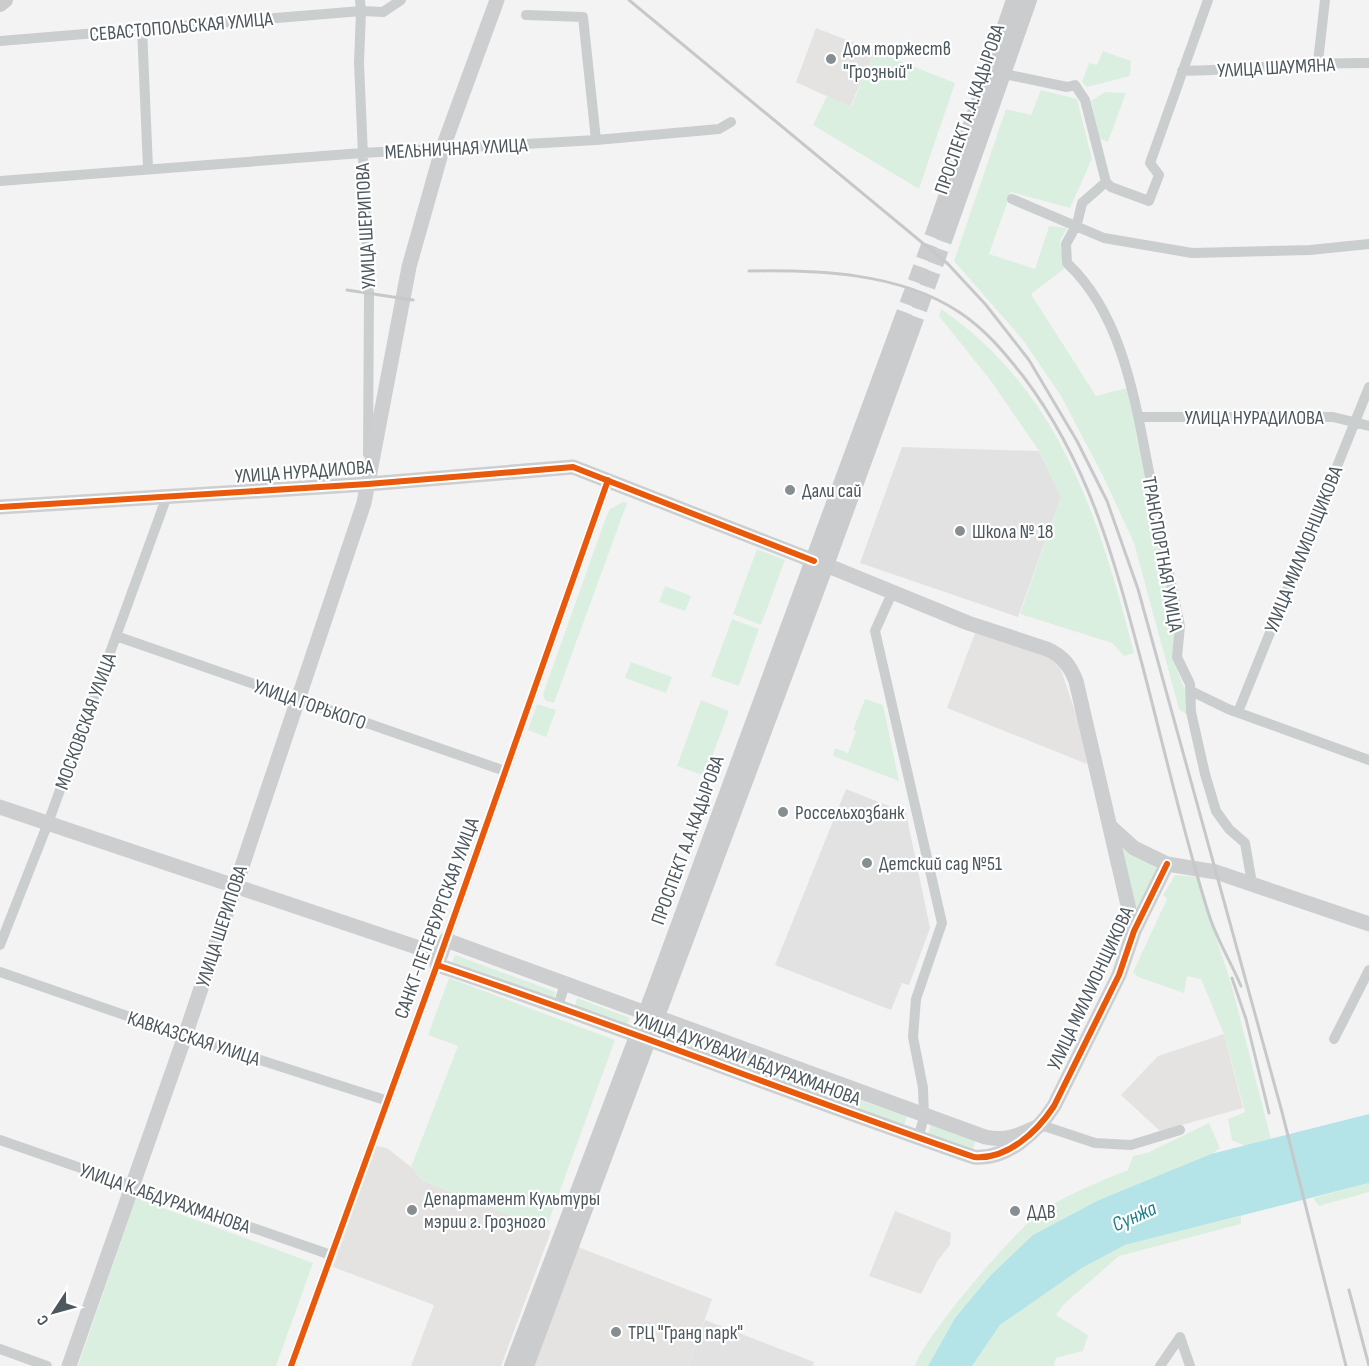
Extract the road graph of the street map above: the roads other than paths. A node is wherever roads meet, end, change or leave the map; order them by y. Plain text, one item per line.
1 (5, 0) edge
2 (401, 0) edge
3 (496, 0) edge
4 (1014, 0) edge
5 (1029, 0) edge
6 (1208, 0) edge
7 (1324, 0) edge
8 (0, 4) edge
9 (361, 6) edge
10 (526, 15) dead end
11 (142, 28) junction
12 (0, 41) edge
13 (1318, 62) junction
14 (1369, 63) edge
15 (1182, 71) junction
16 (1004, 74) junction
17 (731, 122) dead end
18 (596, 140) junction
19 (442, 150) junction
20 (362, 153) junction
21 (148, 168) junction
22 (0, 181) edge
23 (1106, 182) junction
24 (1012, 199) dead end
25 (1077, 224) junction
26 (1369, 244) edge
27 (905, 330) tunnel mouth
28 (1369, 387) edge
29 (1138, 417) junction
30 (1354, 422) junction
31 (1369, 426) edge
32 (608, 480) junction
33 (368, 484) junction
34 (167, 496) junction
35 (0, 507) edge
36 (820, 563) junction
37 (892, 593) junction
38 (116, 636) junction
39 (1191, 691) junction
40 (298, 700) junction
41 (1238, 712) junction
42 (1369, 760) edge
43 (505, 771) junction
44 (0, 807) edge
45 (48, 823) junction
46 (1112, 828) junction
47 (1167, 864) junction
48 (1252, 883) junction
49 (234, 886) junction
50 (1369, 924) edge
51 (1134, 931) junction
52 (446, 940) junction
53 (0, 945) edge
54 (439, 960) junction
55 (1369, 970) edge
56 (0, 972) edge
57 (566, 984) junction
58 (558, 1006) junction
59 (652, 1016) junction
60 (185, 1036) junction
61 (643, 1038) junction
62 (1334, 1039) dead end
63 (764, 1054) junction
64 (754, 1078) junction
65 (388, 1101) junction
66 (924, 1117) junction
67 (1041, 1125) junction
68 (1180, 1131) dead end
69 (985, 1137) junction
70 (918, 1138) junction
71 (0, 1140) edge
72 (974, 1156) junction
73 (132, 1188) junction
74 (331, 1255) junction
75 (0, 1349) edge
76 (47, 1366) edge
77 (69, 1366) edge
78 (291, 1366) edge
79 (512, 1366) edge
80 (526, 1366) edge
81 (1160, 1366) edge
82 (1190, 1366) edge

1 - 8 main road
2 - 9 street
3 - 19 street, УЛИЦА ШЕРИПОВА
4 - 16 main road, ПРОСПЕКТ А.А.КАДЫРОВА
5 - 16 main road, ПРОСПЕКТ А.А.КАДЫРОВА
6 - 15 street
7 - 13 street
9 - 11 street, СЕВАСТОПОЛЬСКАЯ УЛИЦА
9 - 20 street, УЛИЦА ШЕРИПОВА
10 - 18 street
11 - 12 street, СЕВАСТОПОЛЬСКАЯ УЛИЦА
11 - 21 street
13 - 14 street, УЛИЦА ШАУМЯНА
13 - 15 street, УЛИЦА ШАУМЯНА
15 - 23 street
16 - 23 street
17 - 18 street, МЕЛЬНИЧНАЯ УЛИЦА
18 - 19 street, МЕЛЬНИЧНАЯ УЛИЦА
19 - 20 street, МЕЛЬНИЧНАЯ УЛИЦА
19 - 33 street, УЛИЦА ШЕРИПОВА
20 - 21 street, МЕЛЬНИЧНАЯ УЛИЦА
20 - 33 street, УЛИЦА ШЕРИПОВА
21 - 22 street, МЕЛЬНИЧНАЯ УЛИЦА
23 - 25 street
24 - 25 street
25 - 26 street
25 - 29 street, ТРАНСПОРТНАЯ УЛИЦА
27 - 36 main road, ПРОСПЕКТ А.А.КАДЫРОВА
28 - 30 street, УЛИЦА МИЛЛИОНЩИКОВА
29 - 30 street, УЛИЦА НУРАДИЛОВА
29 - 39 street, ТРАНСПОРТНАЯ УЛИЦА
30 - 31 street, УЛИЦА НУРАДИЛОВА
30 - 41 street, УЛИЦА МИЛЛИОНЩИКОВА
32 - 33 street, УЛИЦА НУРАДИЛОВА
32 - 36 street, УЛИЦА НУРАДИЛОВА
32 - 43 street, САНКТ-ПЕТЕРБУРГСКАЯ УЛИЦА
33 - 34 street, УЛИЦА НУРАДИЛОВА
33 - 40 street, УЛИЦА ШЕРИПОВА
34 - 35 street, УЛИЦА НУРАДИЛОВА
34 - 38 street, МОСКОВСКАЯ УЛИЦА
36 - 37 street, УЛИЦА НУРАДИЛОВА
36 - 59 main road, ПРОСПЕКТ А.А.КАДЫРОВА
37 - 46 street, УЛИЦА НУРАДИЛОВА
37 - 66 street
38 - 40 street, УЛИЦА ГОРЬКОГО
38 - 45 street, МОСКОВСКАЯ УЛИЦА
39 - 41 street
39 - 48 street, ТРАНСПОРТНАЯ УЛИЦА
40 - 43 street, УЛИЦА ГОРЬКОГО
40 - 49 street, УЛИЦА ШЕРИПОВА
41 - 42 street
43 - 52 street, САНКТ-ПЕТЕРБУРГСКАЯ УЛИЦА
44 - 45 street, УЛИЦА ДУКУВАХИ АБДУРАХМАНОВА
45 - 49 street, УЛИЦА ДУКУВАХИ АБДУРАХМАНОВА
45 - 53 street, МОСКОВСКАЯ УЛИЦА
46 - 47 street
46 - 51 street, УЛИЦА НУРАДИЛОВА
47 - 48 street
47 - 51 street, УЛИЦА МИЛЛИОНЩИКОВА
48 - 50 street
49 - 54 street, УЛИЦА ДУКУВАХИ АБДУРАХМАНОВА
49 - 60 street, УЛИЦА ШЕРИПОВА
51 - 67 street, УЛИЦА МИЛЛИОНЩИКОВА
52 - 54 street, САНКТ-ПЕТЕРБУРГСКАЯ УЛИЦА
52 - 57 street, УЛИЦА ДУКУВАХИ АБДУРАХМАНОВА
54 - 58 street, УЛИЦА ДУКУВАХИ АБДУРАХМАНОВА
54 - 65 street, САНКТ-ПЕТЕРБУРГСКАЯ УЛИЦА
55 - 62 street
56 - 60 street, КАВКАЗСКАЯ УЛИЦА
57 - 58 street
57 - 59 street, УЛИЦА ДУКУВАХИ АБДУРАХМАНОВА
58 - 61 street, УЛИЦА ДУКУВАХИ АБДУРАХМАНОВА
59 - 61 main road, ПРОСПЕКТ А.А.КАДЫРОВА
59 - 63 street, УЛИЦА ДУКУВАХИ АБДУРАХМАНОВА
60 - 65 street, КАВКАЗСКАЯ УЛИЦА
60 - 73 street, УЛИЦА ШЕРИПОВА
61 - 64 street, УЛИЦА ДУКУВАХИ АБДУРАХМАНОВА
61 - 79 main road, ПРОСПЕКТ А.А.КАДЫРОВА
61 - 80 main road, ПРОСПЕКТ А.А.КАДЫРОВА
63 - 64 street
63 - 66 street, УЛИЦА ДУКУВАХИ АБДУРАХМАНОВА
64 - 70 street, УЛИЦА ДУКУВАХИ АБДУРАХМАНОВА
65 - 74 street, САНКТ-ПЕТЕРБУРГСКАЯ УЛИЦА
66 - 69 street, УЛИЦА ДУКУВАХИ АБДУРАХМАНОВА
66 - 70 street
67 - 68 street
67 - 69 street, УЛИЦА ДУКУВАХИ АБДУРАХМАНОВА
67 - 72 street, УЛИЦА ДУКУВАХИ АБДУРАХМАНОВА
69 - 72 street
70 - 72 street, УЛИЦА ДУКУВАХИ АБДУРАХМАНОВА
71 - 73 street, УЛИЦА К.АБДУРАХМАНОВА
73 - 74 street, УЛИЦА К.АБДУРАХМАНОВА
73 - 77 street, УЛИЦА ШЕРИПОВА
74 - 78 street, САНКТ-ПЕТЕРБУРГСКАЯ УЛИЦА
75 - 76 street
81 - 82 street

